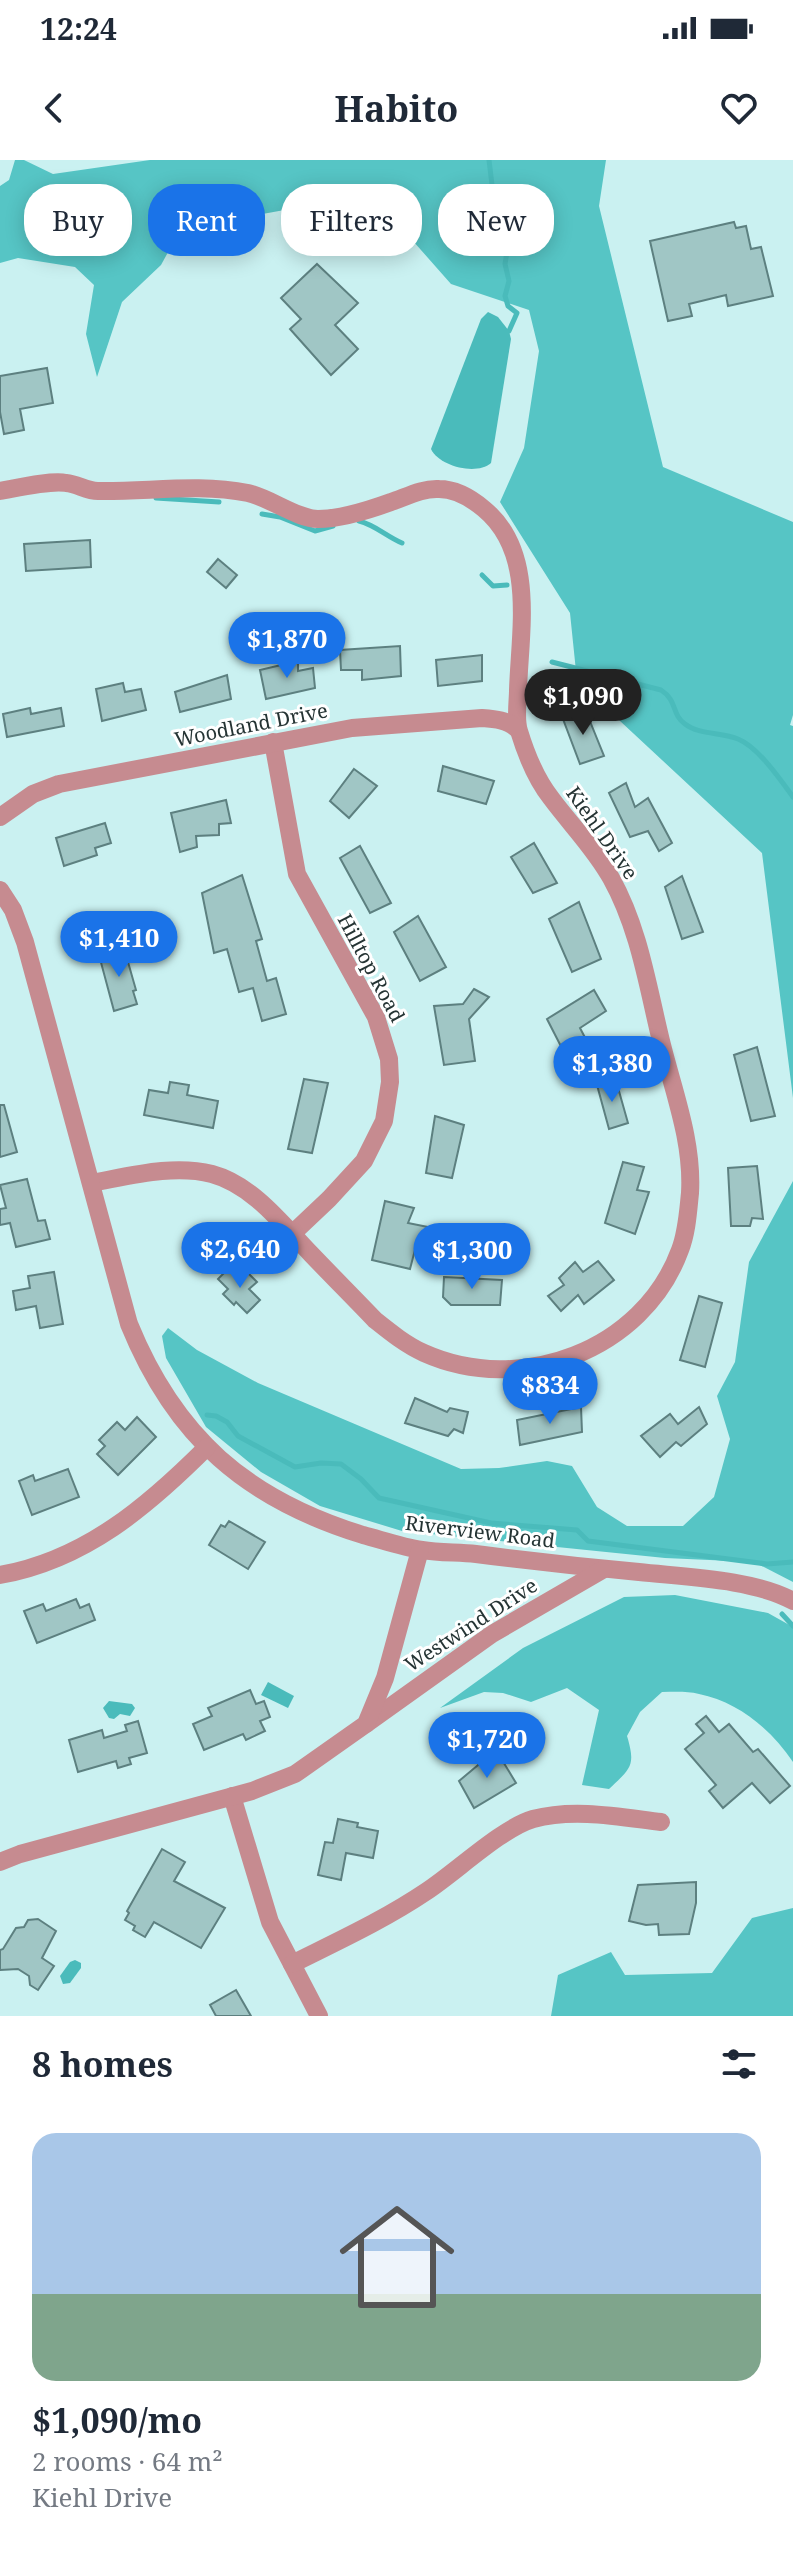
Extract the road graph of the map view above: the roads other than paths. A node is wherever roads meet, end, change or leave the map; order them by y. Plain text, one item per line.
1 (0, 491) edge
2 (517, 729) junction
3 (273, 742) junction
4 (0, 817) edge
5 (0, 890) edge
6 (91, 1183) junction
7 (292, 1234) junction
8 (207, 1447) junction
9 (420, 1550) junction
10 (604, 1569) junction
11 (0, 1575) edge
12 (793, 1601) edge
13 (366, 1724) junction
14 (232, 1796) junction
15 (661, 1822) dead end
16 (0, 1862) edge
17 (292, 1964) junction
18 (319, 2016) edge

1 - 2 street, Kiehl Drive
2 - 3 street, Woodland Drive
2 - 7 street, Kiehl Drive
3 - 4 street, Woodland Drive
3 - 7 street, Hilltop Road
5 - 6 street, Riverview Road
6 - 7 street, Kiehl Drive
6 - 8 street, Riverview Road
8 - 9 street, Riverview Road
8 - 11 street
9 - 10 street, Riverview Road
9 - 13 street, Westwind Drive
10 - 12 street, Riverview Road
10 - 13 street, Westwind Drive
13 - 14 street, Westwind Drive
14 - 16 street, Westwind Drive
14 - 17 street
15 - 17 street
17 - 18 street

